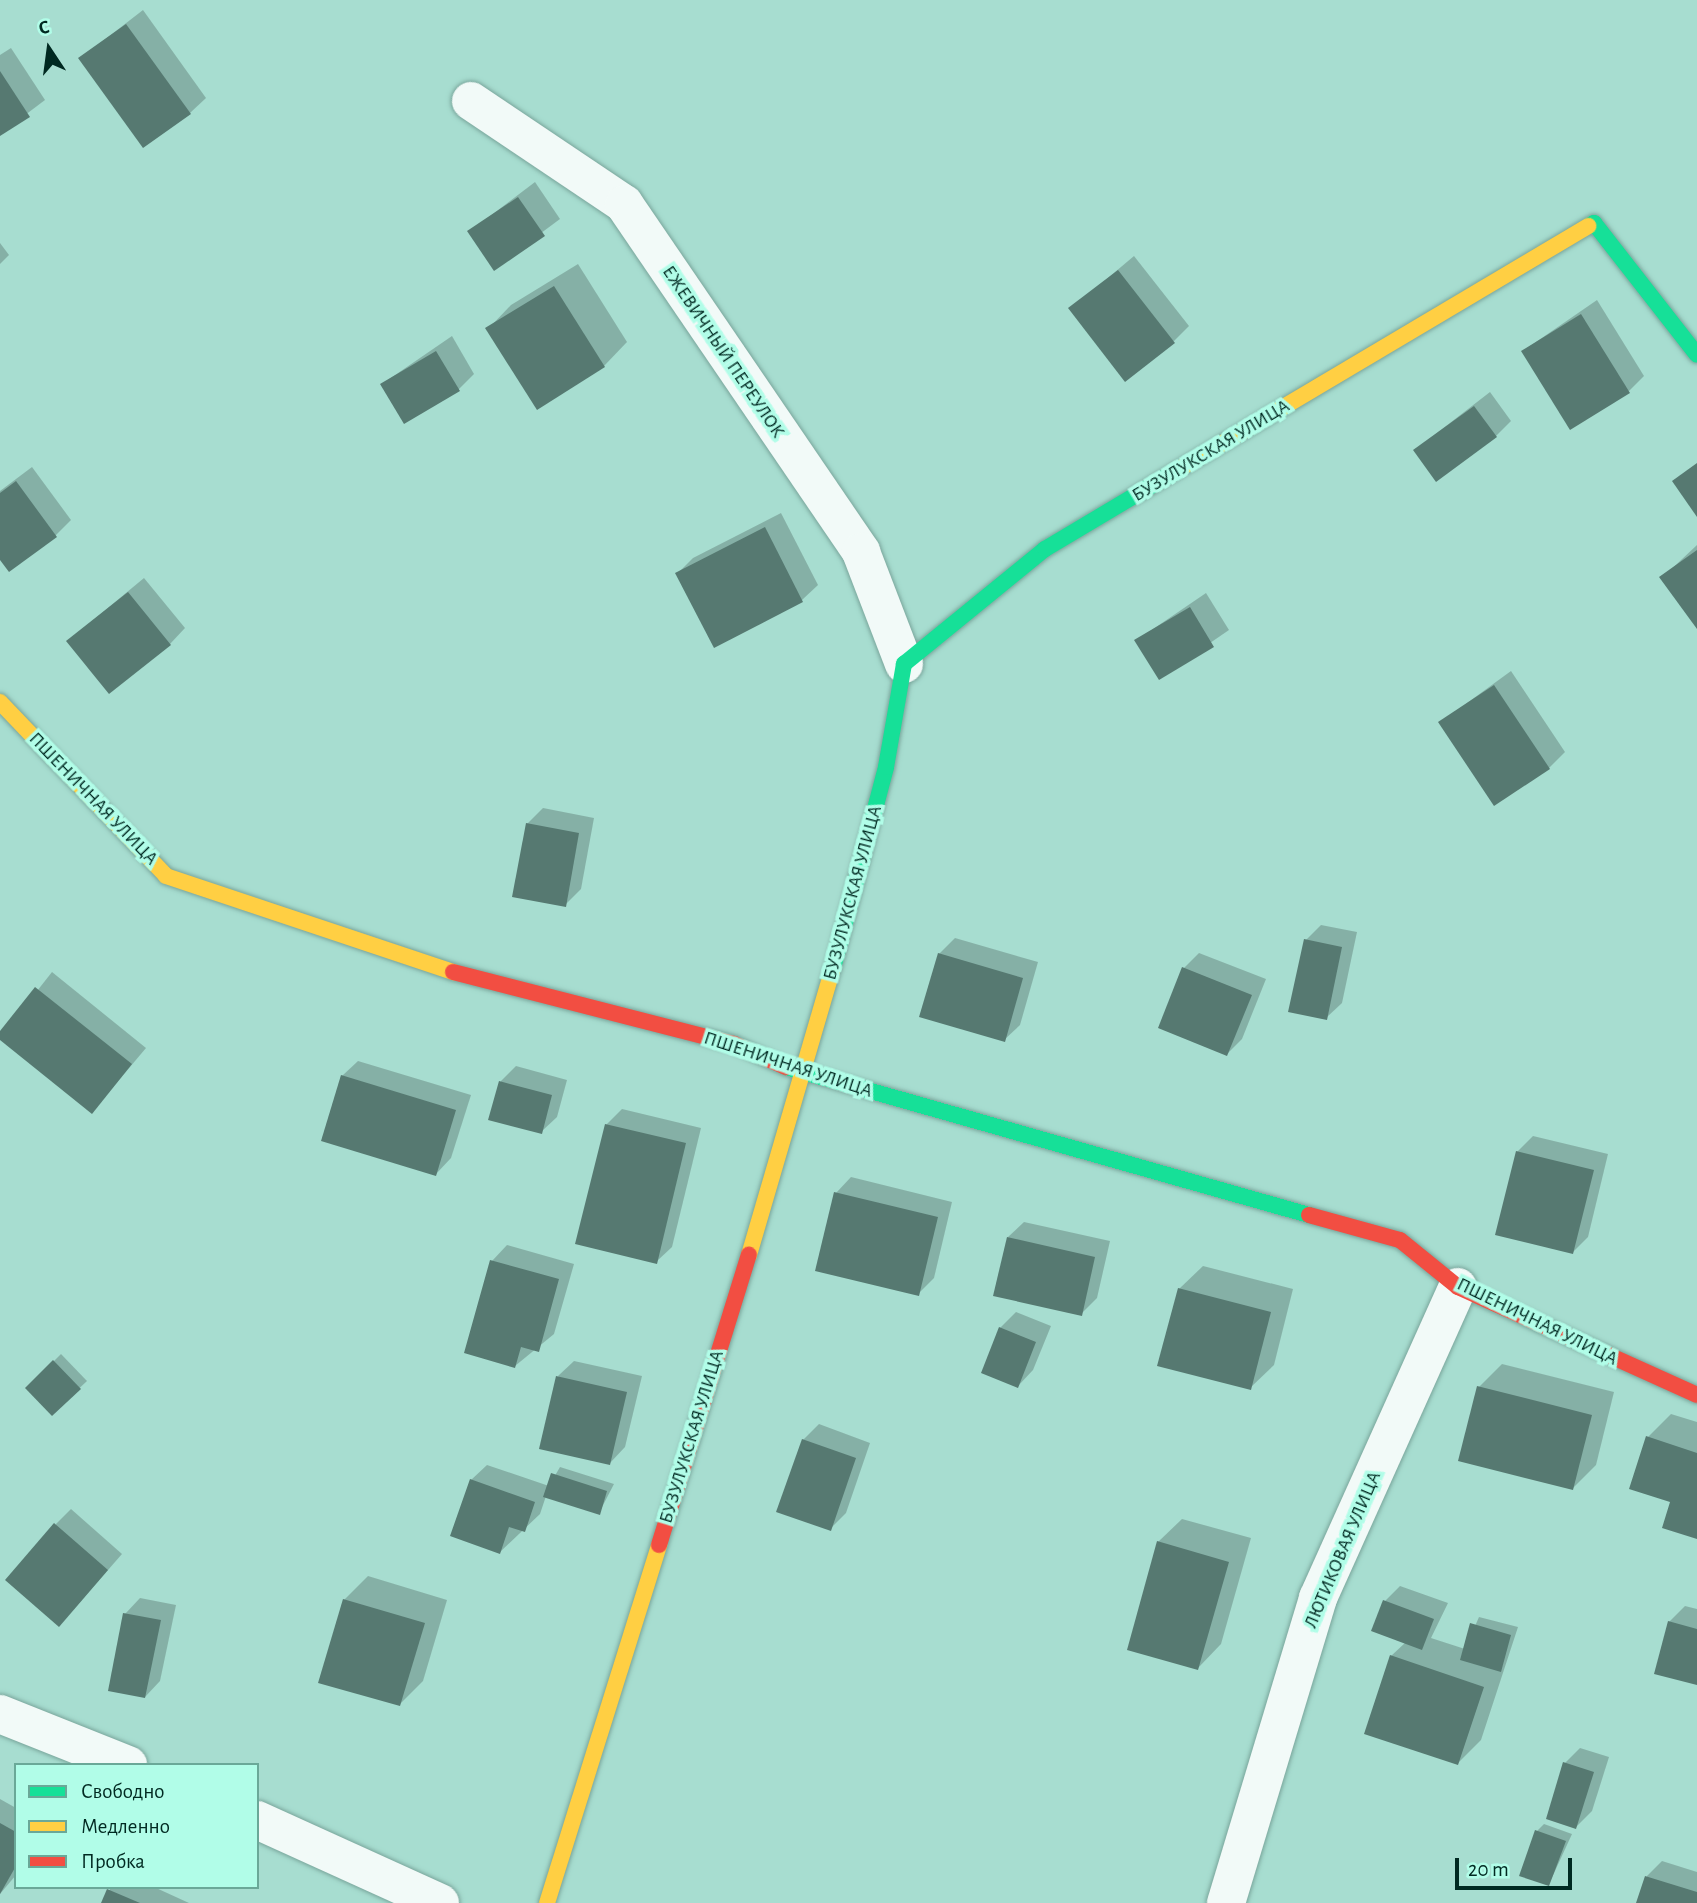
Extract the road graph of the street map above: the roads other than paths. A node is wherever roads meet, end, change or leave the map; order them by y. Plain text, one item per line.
1 (471, 101) dead end
2 (1697, 355) edge
3 (904, 664) junction
4 (0, 702) edge
5 (805, 1075) junction
6 (1458, 1287) junction
7 (1697, 1395) edge
8 (0, 1714) edge
9 (123, 1763) edge
10 (259, 1820) edge
11 (440, 1903) edge
12 (547, 1903) edge
13 (1226, 1903) edge

1 - 3 street, ЕЖЕВИЧНЫЙ ПЕРЕУЛОК
2 - 3 street, БУЗУЛУКСКАЯ УЛИЦА
3 - 5 street, БУЗУЛУКСКАЯ УЛИЦА
4 - 5 street, ПШЕНИЧНАЯ УЛИЦА
5 - 6 street, ПШЕНИЧНАЯ УЛИЦА
5 - 12 street, БУЗУЛУКСКАЯ УЛИЦА
6 - 7 street, ПШЕНИЧНАЯ УЛИЦА
6 - 13 street, ЛЮТИКОВАЯ УЛИЦА
8 - 9 street
10 - 11 street

